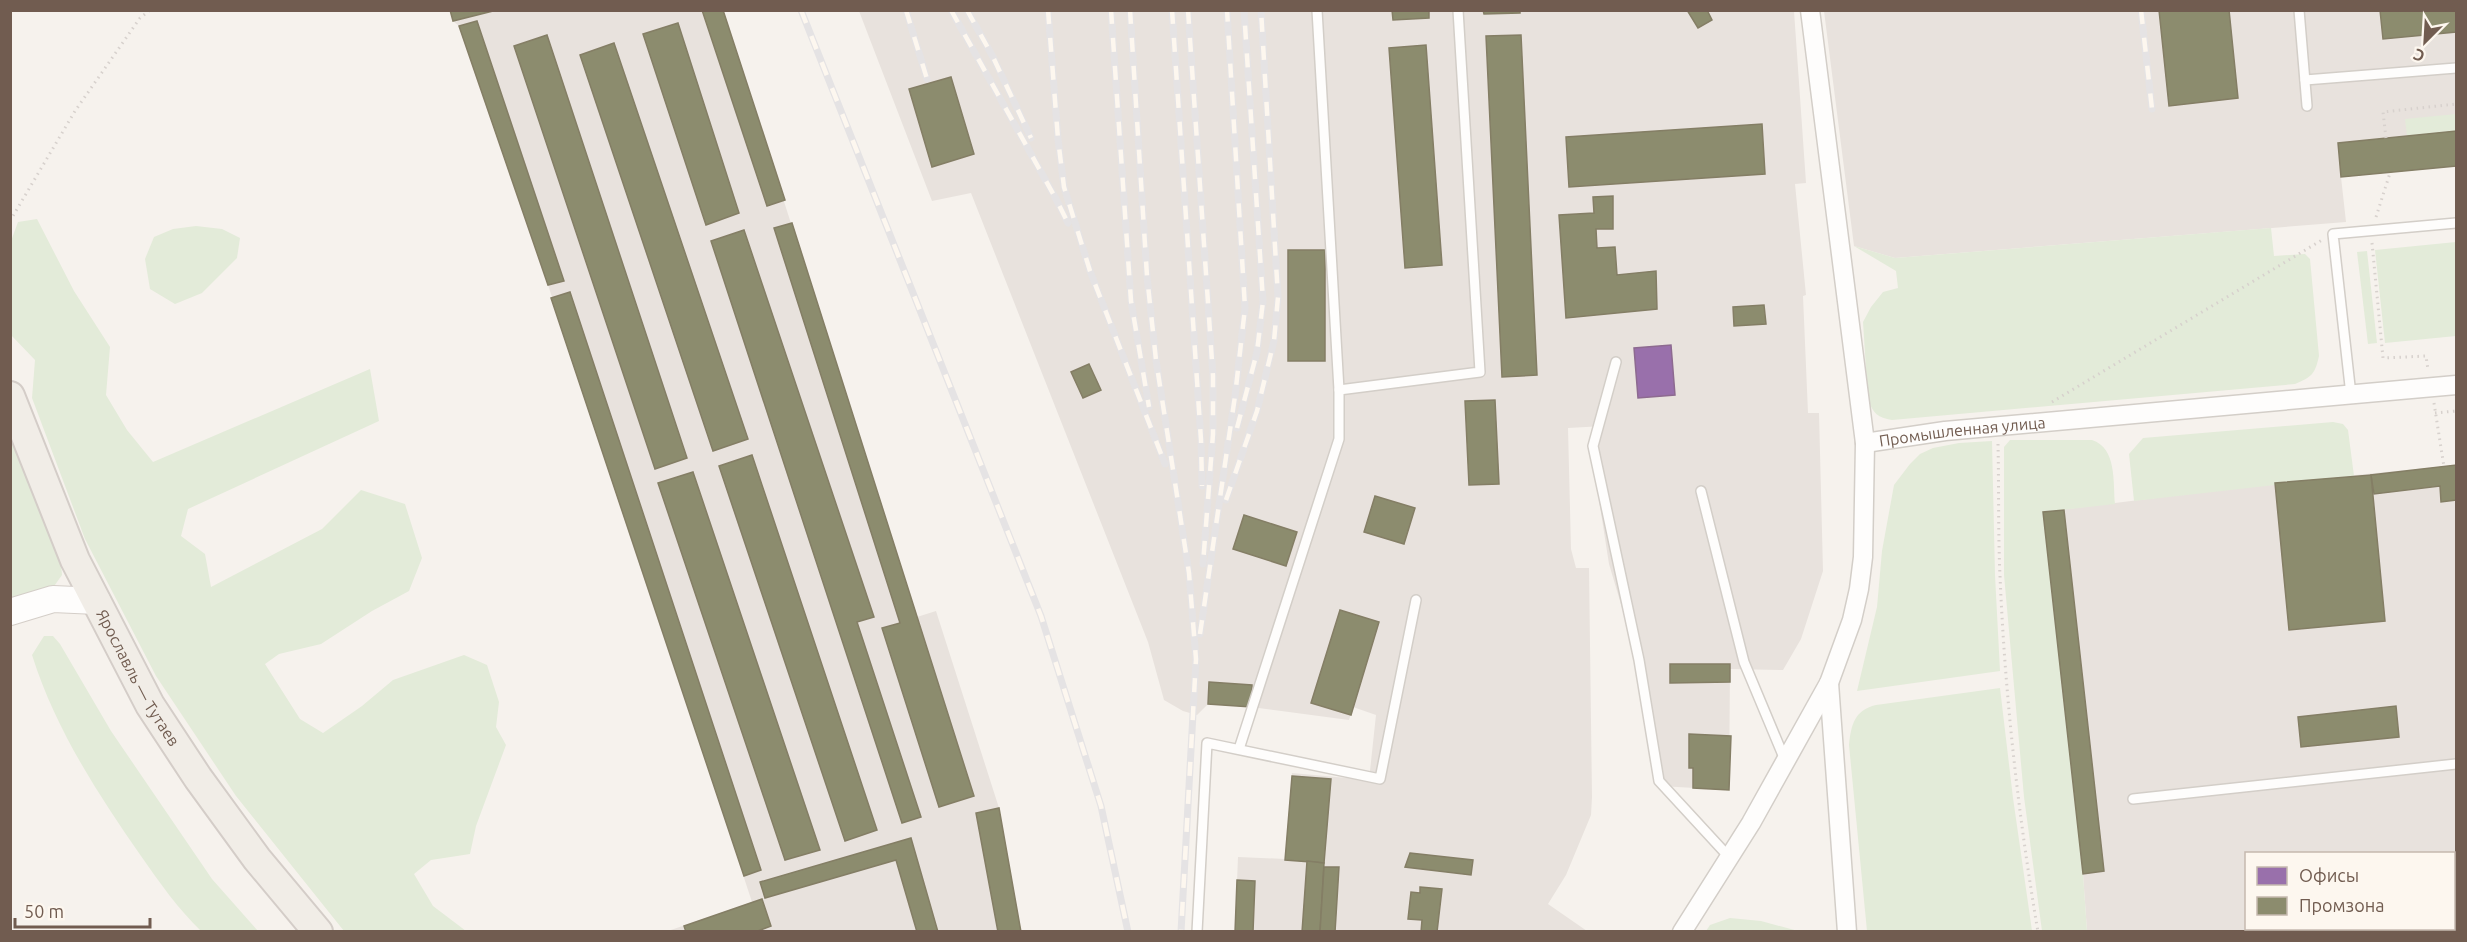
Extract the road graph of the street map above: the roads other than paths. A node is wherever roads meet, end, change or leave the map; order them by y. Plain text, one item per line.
1 (1317, 10) edge
2 (1458, 10) edge
3 (1810, 10) edge
4 (2298, 10) edge
5 (2457, 68) edge
6 (2305, 80) junction
7 (2307, 106) dead end
8 (2457, 223) edge
9 (1616, 362) dead end
10 (2457, 385) edge
11 (1339, 390) junction
12 (2350, 395) junction
13 (10, 396) edge
14 (1865, 443) junction
15 (1701, 491) dead end
16 (1416, 600) dead end
17 (97, 601) junction
18 (10, 612) edge
19 (1829, 683) junction
20 (1239, 750) junction
21 (1786, 762) junction
22 (2457, 764) edge
23 (2133, 799) dead end
24 (1730, 857) junction
25 (318, 932) edge
26 (1197, 932) edge
27 (1682, 932) edge
28 (1847, 932) edge

1 - 11 lane
2 - 11 lane
3 - 14 street, Промышленная улица
4 - 6 lane
5 - 6 lane
6 - 7 lane
8 - 12 lane
9 - 24 lane
10 - 12 street, Промышленная улица
11 - 20 lane
12 - 14 street, Промышленная улица
13 - 17 main road, Ярославль — Тутаев
14 - 19 street
15 - 21 lane
16 - 20 lane
17 - 18 street
17 - 25 main road, Ярославль — Тутаев
19 - 21 street
19 - 28 street
20 - 26 lane
21 - 24 street
22 - 23 lane
24 - 27 street

